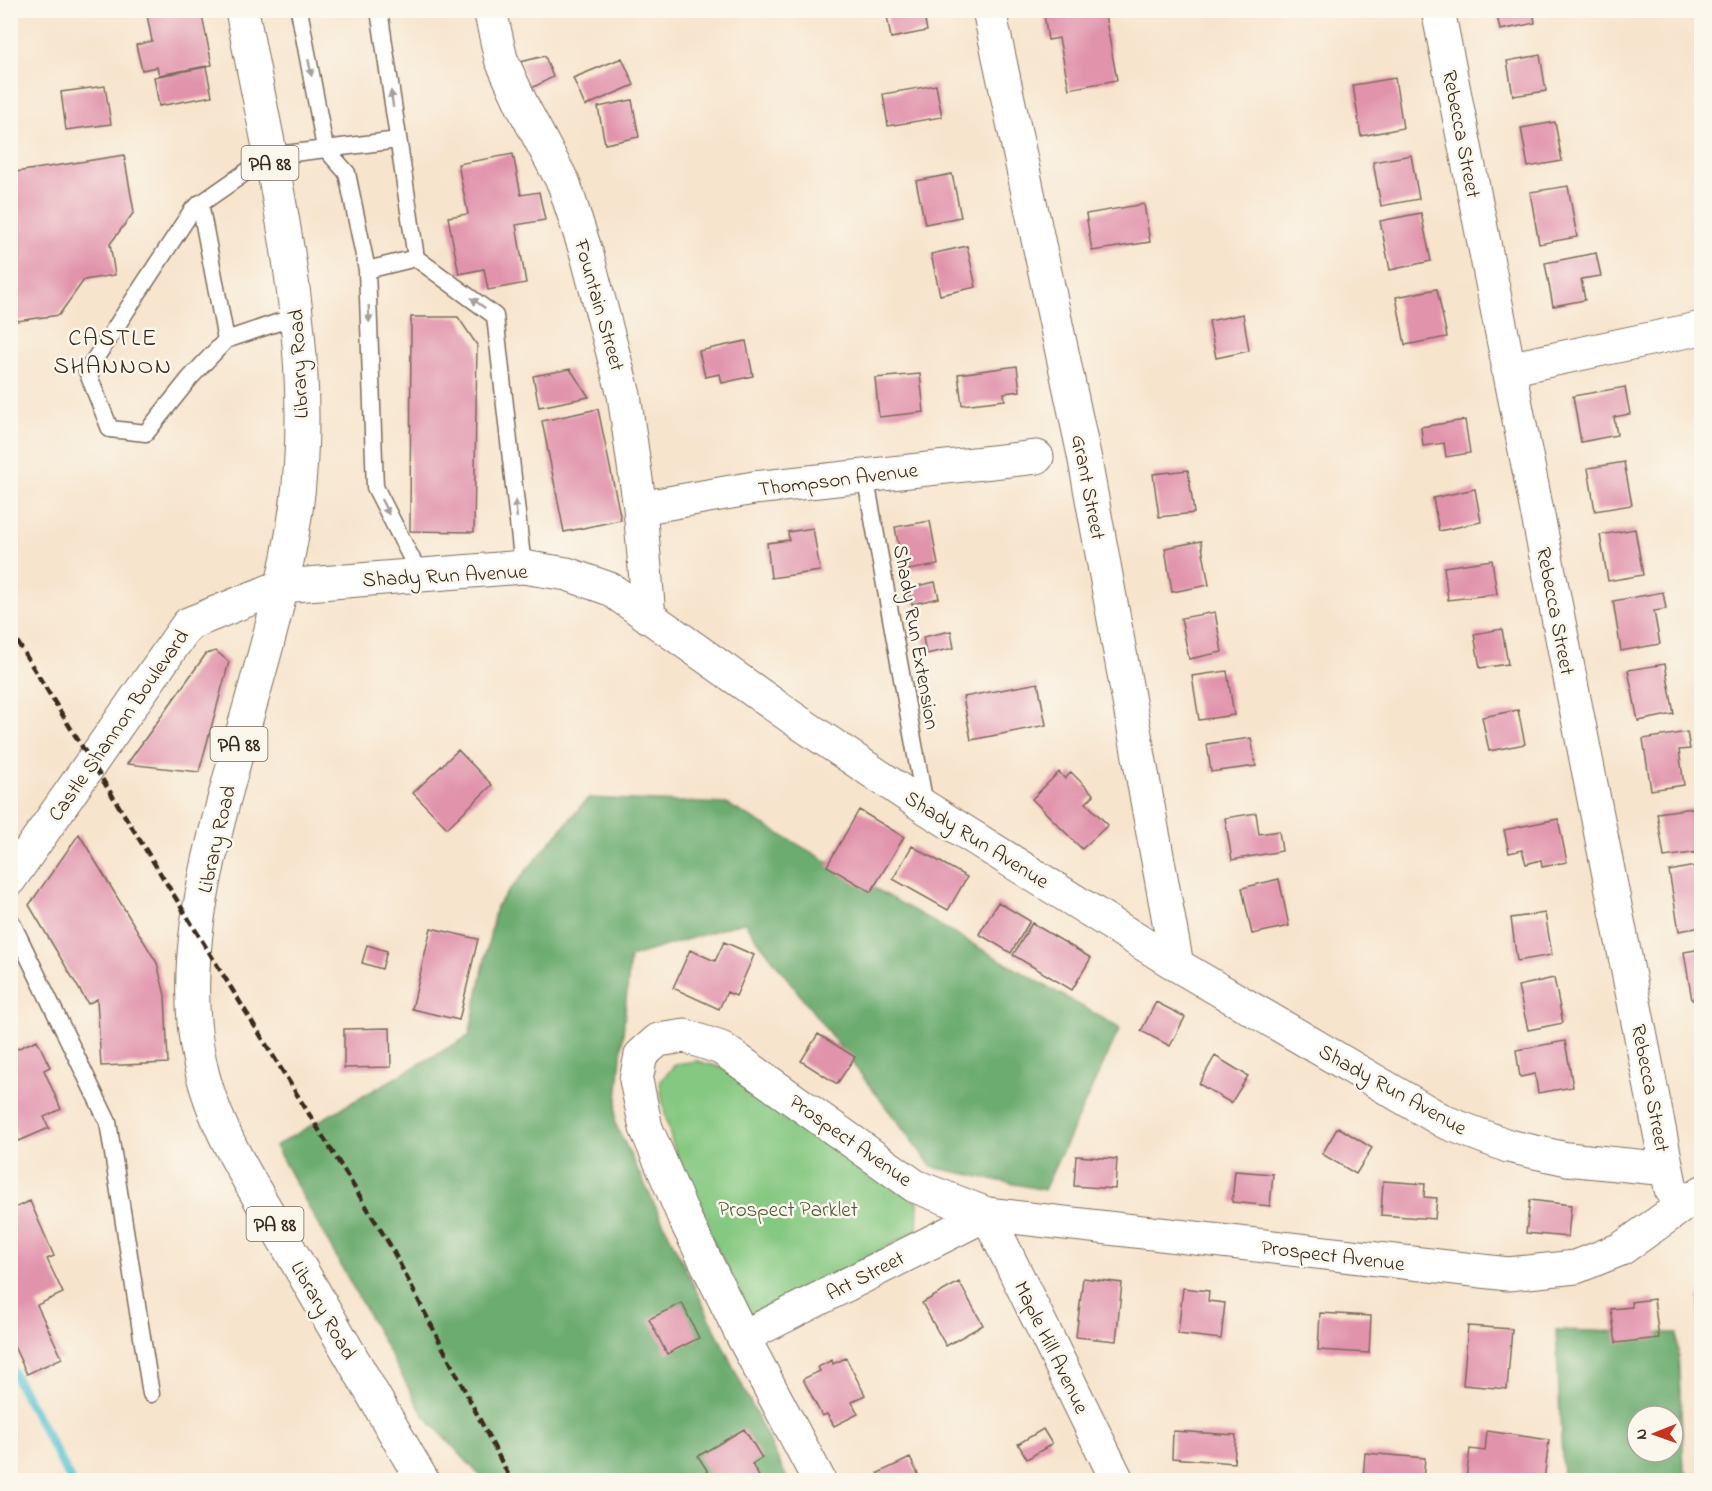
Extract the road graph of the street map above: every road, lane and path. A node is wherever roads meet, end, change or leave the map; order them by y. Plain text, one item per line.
1 (242, 10) edge
2 (299, 10) edge
3 (379, 10) edge
4 (490, 10) edge
5 (990, 10) edge
6 (1438, 10) edge
7 (398, 140) junction
8 (325, 148) junction
9 (269, 156) junction
10 (200, 204) junction
11 (416, 258) junction
12 (367, 270) junction
13 (297, 316) junction
14 (1701, 328) edge
15 (226, 340) junction
16 (1508, 369) junction
17 (1037, 457) dead end
18 (865, 476) junction
19 (640, 508) junction
20 (523, 567) junction
21 (420, 575) junction
22 (282, 586) junction
23 (649, 617) junction
24 (925, 807) junction
25 (10, 879) edge
26 (10, 919) edge
27 (1177, 965) junction
28 (1667, 1169) junction
29 (1689, 1202) edge
30 (987, 1214) junction
31 (743, 1337) junction
32 (151, 1394) dead end
33 (422, 1480) edge
34 (819, 1480) edge
35 (1117, 1480) edge

1 - 9 street, Library Road / PA 88
2 -> 8 lane
7 -> 3 lane
4 - 19 street, Fountain Street
5 - 27 street, Grant Street
6 - 16 street, Rebecca Street
7 - 8 lane
7 - 11 lane
8 - 9 lane
8 - 12 lane
9 - 10 lane
9 - 13 street, Library Road / PA 88
10 - 15 lane
10 - 15 lane
11 - 12 lane
20 -> 11 lane
12 -> 21 lane
13 - 15 lane
13 - 22 street, Library Road / PA 88
14 - 16 street
16 - 28 street, Rebecca Street
17 - 18 street, Thompson Avenue
18 - 19 street, Thompson Avenue
18 - 24 lane, Shady Run Extension
19 - 23 street, Fountain Street
20 - 21 street, Shady Run Avenue
20 - 23 street, Shady Run Avenue
21 - 22 street, Shady Run Avenue
22 - 25 street, Castle Shannon Boulevard
22 - 33 street, Library Road / PA 88
23 - 24 street, Shady Run Avenue
24 - 27 street, Shady Run Avenue
26 - 32 lane
27 - 28 street, Shady Run Avenue
28 - 29 street, Rebecca Street
29 - 30 street, Prospect Avenue
30 - 31 street, Art Street
30 - 31 street, Prospect Avenue
30 - 35 street, Maple Hill Avenue
31 - 34 street, Prospect Avenue

